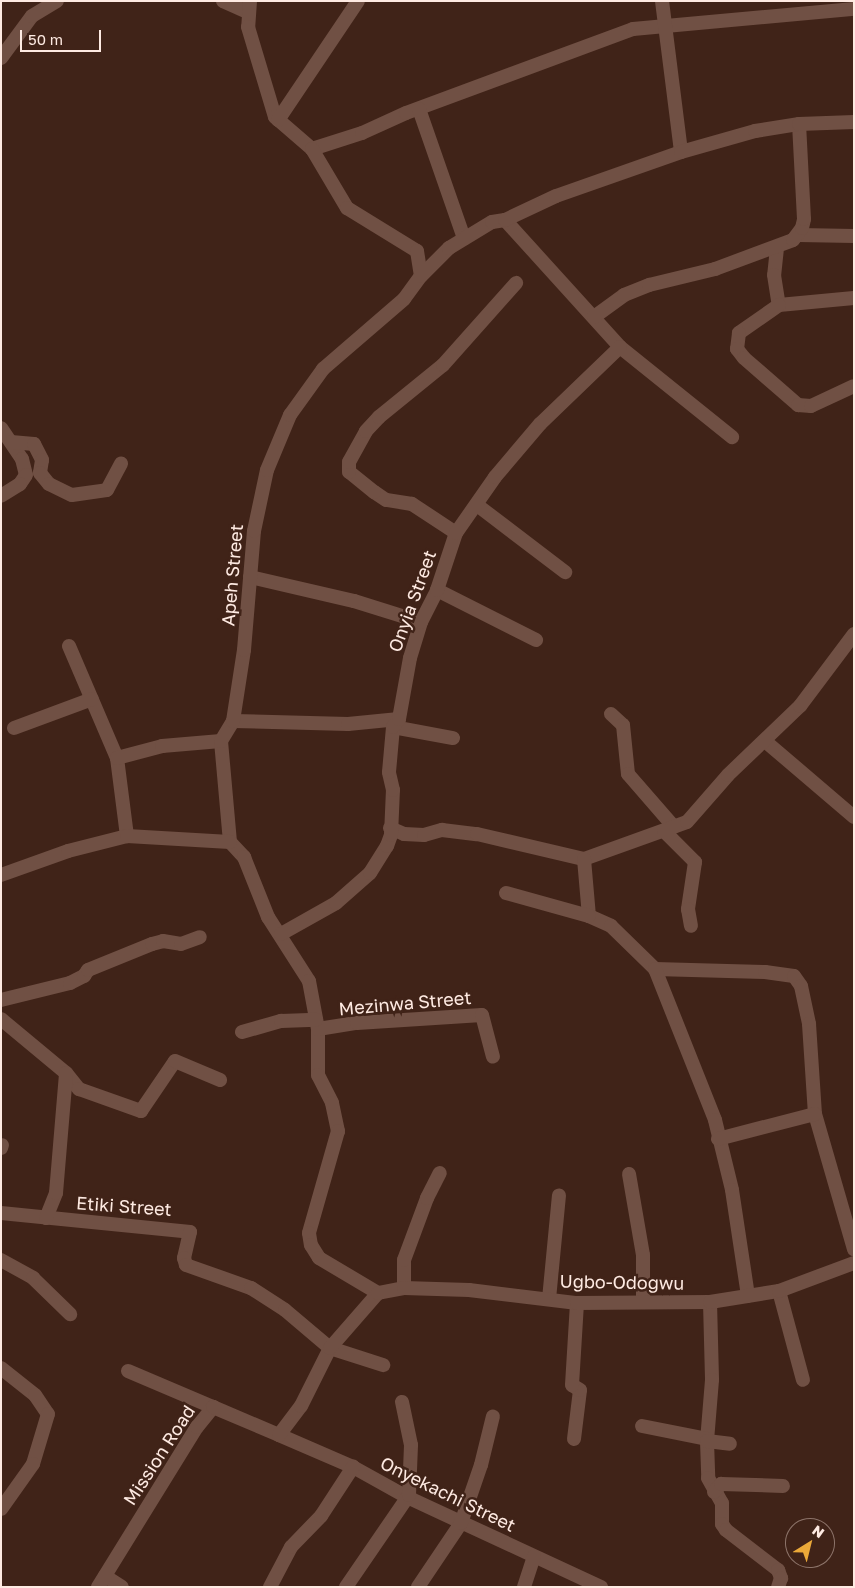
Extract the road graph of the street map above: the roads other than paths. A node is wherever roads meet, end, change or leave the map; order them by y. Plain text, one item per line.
1 (57, 1) edge
2 (222, 1) edge
3 (358, 1) edge
4 (662, 1) edge
5 (249, 7) edge
6 (854, 9) edge
7 (664, 28) junction
8 (1, 58) edge
9 (419, 109) junction
10 (278, 120) junction
11 (854, 122) edge
12 (800, 124) junction
13 (312, 149) junction
14 (680, 152) junction
15 (505, 220) junction
16 (799, 235) junction
17 (854, 236) edge
18 (464, 238) junction
19 (777, 248) junction
20 (421, 276) junction
21 (516, 283) dead end
22 (854, 298) edge
23 (779, 305) junction
24 (594, 317) junction
25 (620, 347) junction
26 (854, 386) edge
27 (1, 428) edge
28 (732, 437) dead end
29 (10, 442) junction
30 (120, 464) dead end
31 (1, 496) edge
32 (477, 505) junction
33 (456, 532) junction
34 (565, 572) dead end
35 (250, 577) junction
36 (437, 590) junction
37 (421, 622) junction
38 (854, 634) edge
39 (536, 640) dead end
40 (69, 646) dead end
41 (92, 699) junction
42 (611, 714) dead end
43 (233, 721) junction
44 (396, 723) junction
45 (14, 728) dead end
46 (453, 738) dead end
47 (221, 741) junction
48 (765, 741) junction
49 (116, 758) junction
50 (854, 817) edge
51 (390, 828) junction
52 (669, 829) junction
53 (127, 836) junction
54 (230, 842) junction
55 (584, 859) junction
56 (1, 876) edge
57 (506, 893) dead end
58 (589, 916) junction
59 (691, 926) dead end
60 (281, 934) junction
61 (200, 937) dead end
62 (655, 970) junction
63 (1, 1000) edge
64 (1, 1019) edge
65 (317, 1025) junction
66 (242, 1032) dead end
67 (493, 1057) dead end
68 (66, 1073) junction
69 (220, 1080) dead end
70 (816, 1114) junction
71 (718, 1139) junction
72 (440, 1173) dead end
73 (629, 1174) dead end
74 (559, 1195) dead end
75 (1, 1213) edge
76 (46, 1218) junction
77 (854, 1249) edge
78 (1, 1260) edge
79 (854, 1263) edge
80 (404, 1288) junction
81 (382, 1291) junction
82 (779, 1291) junction
83 (748, 1296) junction
84 (549, 1299) junction
85 (643, 1302) junction
86 (710, 1302) junction
87 (577, 1303) junction
88 (70, 1314) dead end
89 (330, 1348) junction
90 (383, 1364) dead end
91 (1, 1368) edge
92 (128, 1371) dead end
93 (803, 1380) dead end
94 (402, 1402) dead end
95 (213, 1407) junction
96 (493, 1416) dead end
97 (642, 1426) dead end
98 (279, 1435) junction
99 (574, 1439) dead end
100 (707, 1440) junction
101 (730, 1444) dead end
102 (353, 1467) junction
103 (783, 1486) dead end
104 (714, 1492) junction
105 (407, 1497) junction
106 (1, 1509) edge
107 (461, 1523) junction
108 (534, 1557) junction
109 (102, 1582) edge
110 (122, 1587) edge
111 (270, 1587) edge
112 (346, 1587) edge
113 (418, 1587) edge
114 (524, 1587) edge
115 (601, 1587) edge
116 (778, 1587) edge

1 - 8 street
2 - 5 street
3 - 10 street
4 - 7 street
5 - 10 street
6 - 7 street
7 - 9 street
7 - 14 street
9 - 13 street
9 - 18 street
10 - 13 street
11 - 12 street, Apeh Street
12 - 14 street, Apeh Street
12 - 16 street
13 - 20 street
14 - 15 street, Apeh Street
15 - 18 street, Apeh Street
15 - 24 street
16 - 17 street
16 - 19 street
18 - 20 street, Apeh Street
19 - 23 street
19 - 24 street
20 - 35 street, Apeh Street
21 - 33 street
22 - 23 street
23 - 26 street
24 - 25 street
25 - 28 street
25 - 32 street, Onyia Street
27 - 29 street
29 - 30 street
29 - 31 street
32 - 33 street, Onyia Street
32 - 34 street
33 - 36 street, Onyia Street
35 - 37 street
35 - 43 street, Apeh Street
36 - 37 street, Onyia Street
36 - 39 street
37 - 44 street, Onyia Street
38 - 48 street
40 - 41 street
41 - 45 street
41 - 49 street
42 - 52 street
43 - 44 street
43 - 47 street, Apeh Street
44 - 46 street
44 - 51 street, Onyia Street
47 - 49 street
47 - 54 street
48 - 50 street
48 - 52 street
49 - 53 street
51 - 55 street
51 - 60 street, Onyia Street
52 - 55 street
52 - 59 street
53 - 54 street
53 - 56 street
54 - 60 street
55 - 58 street
57 - 58 street
58 - 62 street
60 - 65 street
61 - 63 street
62 - 70 street
62 - 71 street
64 - 68 street
65 - 66 street
65 - 67 street, Mezinwa Street
65 - 81 street
68 - 69 street
68 - 76 street
70 - 71 street
70 - 77 street
71 - 83 street
72 - 80 street
73 - 85 street
74 - 84 street
75 - 76 street, Etiki Street
76 - 89 street, Etiki Street
78 - 88 street
79 - 82 street, Ugbo-Odogwu
80 - 81 street, Ugbo-Odogwu
80 - 84 street, Ugbo-Odogwu
81 - 89 street
82 - 83 street, Ugbo-Odogwu
82 - 93 street
83 - 86 street, Ugbo-Odogwu
84 - 87 street, Ugbo-Odogwu
85 - 86 street, Ugbo-Odogwu
85 - 87 street, Ugbo-Odogwu
86 - 100 street
87 - 99 street
89 - 90 street
89 - 98 street
91 - 106 street
92 - 95 street
94 - 105 street
95 - 98 street, Mission Road
95 - 109 street, Mission Road
96 - 107 street
97 - 100 street
98 - 102 street, Onyekachi Street
100 - 101 street
100 - 104 street
102 - 105 street, Onyekachi Street
102 - 111 street
103 - 104 street
104 - 116 street
105 - 107 street, Onyekachi Street
105 - 112 street
107 - 108 street, Onyekachi Street
107 - 113 street
108 - 114 street
108 - 115 street, Onyekachi Street
109 - 110 street

